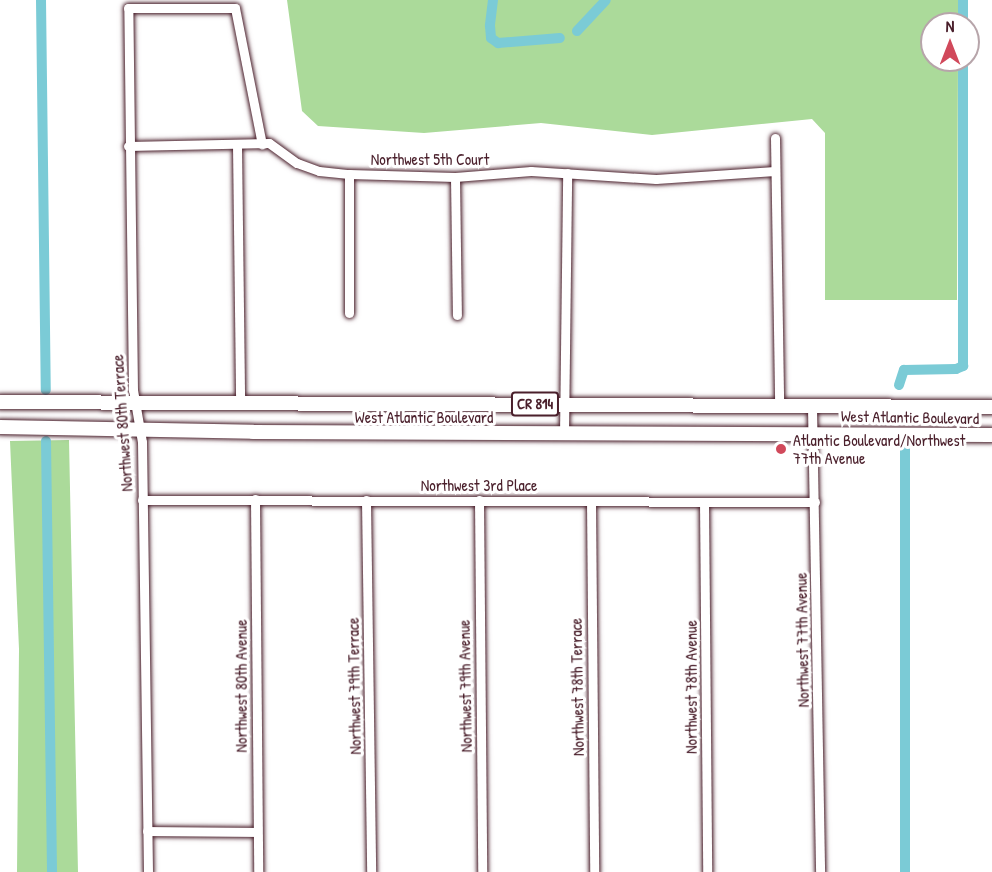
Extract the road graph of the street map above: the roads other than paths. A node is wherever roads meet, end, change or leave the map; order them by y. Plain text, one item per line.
1 (775, 138) dead end
2 (262, 144) junction
3 (237, 145) junction
4 (128, 146) junction
5 (776, 171) junction
6 (567, 173) junction
7 (349, 174) junction
8 (455, 177) junction
9 (349, 313) dead end
10 (457, 315) dead end
11 (0, 402) edge
12 (134, 404) junction
13 (564, 404) junction
14 (240, 405) junction
15 (779, 406) junction
16 (812, 407) junction
17 (992, 407) edge
18 (0, 427) edge
19 (139, 430) junction
20 (812, 433) junction
21 (564, 434) junction
22 (992, 435) edge
23 (255, 499) junction
24 (142, 500) junction
25 (366, 500) junction
26 (478, 500) junction
27 (591, 501) junction
28 (704, 502) junction
29 (815, 502) junction
30 (147, 831) junction
31 (257, 832) junction
32 (148, 872) edge
33 (258, 872) edge
34 (371, 872) edge
35 (482, 872) edge
36 (594, 872) edge
37 (707, 872) edge
38 (820, 872) edge

1 - 5 street
2 - 3 street, Northwest 5th Court
2 - 4 street, Northwest 80th Terrace
2 - 7 street, Northwest 5th Court
3 - 4 street, Northwest 5th Court
3 - 14 street
4 - 12 street, Northwest 80th Terrace
5 - 6 street, Northwest 5th Court
5 - 15 street
6 - 8 street, Northwest 5th Court
6 - 13 street
7 - 8 street, Northwest 5th Court
7 - 9 street
8 - 10 street
11 - 12 main road, West Atlantic Boulevard / CR 814
12 - 14 main road, West Atlantic Boulevard / CR 814
12 - 19 street, Northwest 80th Terrace
13 - 14 main road, West Atlantic Boulevard / CR 814
13 - 15 main road, West Atlantic Boulevard / CR 814
13 - 21 street
15 - 16 main road, West Atlantic Boulevard / CR 814
16 - 17 main road, West Atlantic Boulevard / CR 814
16 - 20 street, Northwest 77th Avenue
18 - 19 main road, West Atlantic Boulevard / CR 814
19 - 21 main road, West Atlantic Boulevard / CR 814
19 - 24 street, Northwest 80th Terrace
20 - 21 main road, West Atlantic Boulevard / CR 814
20 - 22 main road, West Atlantic Boulevard / CR 814
20 - 29 street, Northwest 77th Avenue
23 - 24 street, Northwest 3rd Place
23 - 25 street, Northwest 3rd Place
23 - 31 street, Northwest 80th Avenue
24 - 30 street, Northwest 80th Terrace
25 - 26 street, Northwest 3rd Place
25 - 34 street, Northwest 79th Terrace
26 - 27 street, Northwest 3rd Place
26 - 35 street, Northwest 79th Avenue
27 - 28 street, Northwest 3rd Place
27 - 36 street, Northwest 78th Terrace
28 - 29 street, Northwest 3rd Place
28 - 37 street, Northwest 78th Avenue
29 - 38 street, Northwest 77th Avenue
30 - 31 street
30 - 32 street, Northwest 80th Terrace
31 - 33 street, Northwest 80th Avenue

